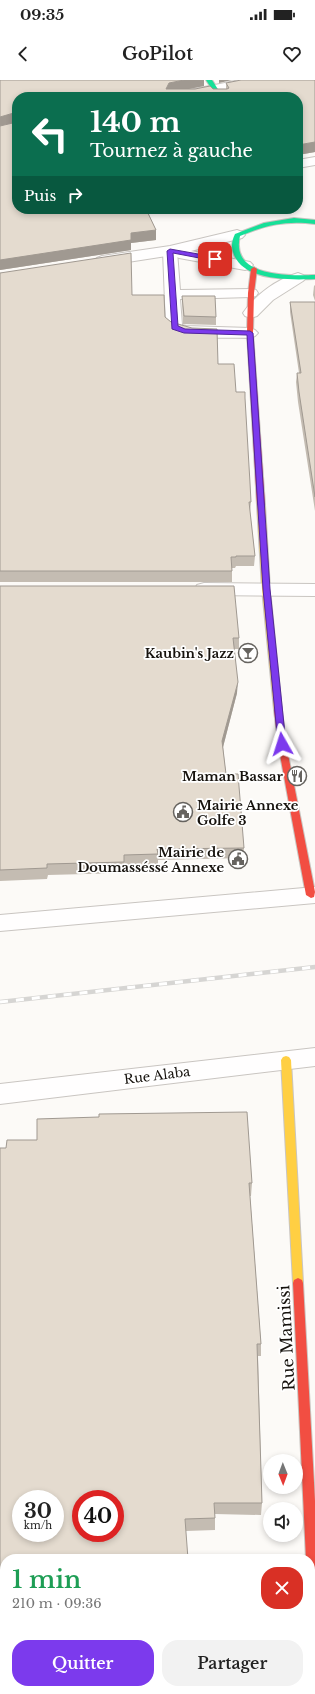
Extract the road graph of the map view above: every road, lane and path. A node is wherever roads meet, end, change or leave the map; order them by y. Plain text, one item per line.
1 (260, 80) edge
2 (215, 89) edge
3 (200, 92) edge
4 (315, 161) edge
5 (303, 163) edge
6 (260, 214) dead end
7 (297, 214) edge
8 (304, 220) junction
9 (315, 222) edge
10 (256, 225) junction
11 (237, 235) junction
12 (170, 251) junction
13 (85, 264) edge
14 (250, 267) junction
15 (315, 276) edge
16 (298, 278) junction
17 (251, 292) junction
18 (173, 295) junction
19 (251, 313) junction
20 (250, 333) junction
21 (188, 589) edge
22 (266, 589) junction
23 (315, 590) edge
24 (313, 895) edge
25 (0, 923) edge
26 (315, 1057) edge
27 (286, 1060) junction
28 (0, 1094) edge
29 (312, 1554) edge

1 - 2 street
2 - 3 street
4 - 5 street
6 - 10 street
7 - 8 street
8 - 9 street
8 - 10 street
10 - 11 street
11 - 12 street
11 - 14 street
12 - 13 street
12 - 14 street
12 - 18 lane
14 - 16 street
14 - 17 street
15 - 16 street
16 - 19 street
17 - 18 lane
17 - 19 street
18 - 20 lane
19 - 20 street
20 - 22 street
21 - 22 street
22 - 23 street
22 - 24 street
24 - 25 street
26 - 27 street, Rue Alaba
27 - 28 street, Rue Alaba
27 - 29 street, Rue Mamissi

